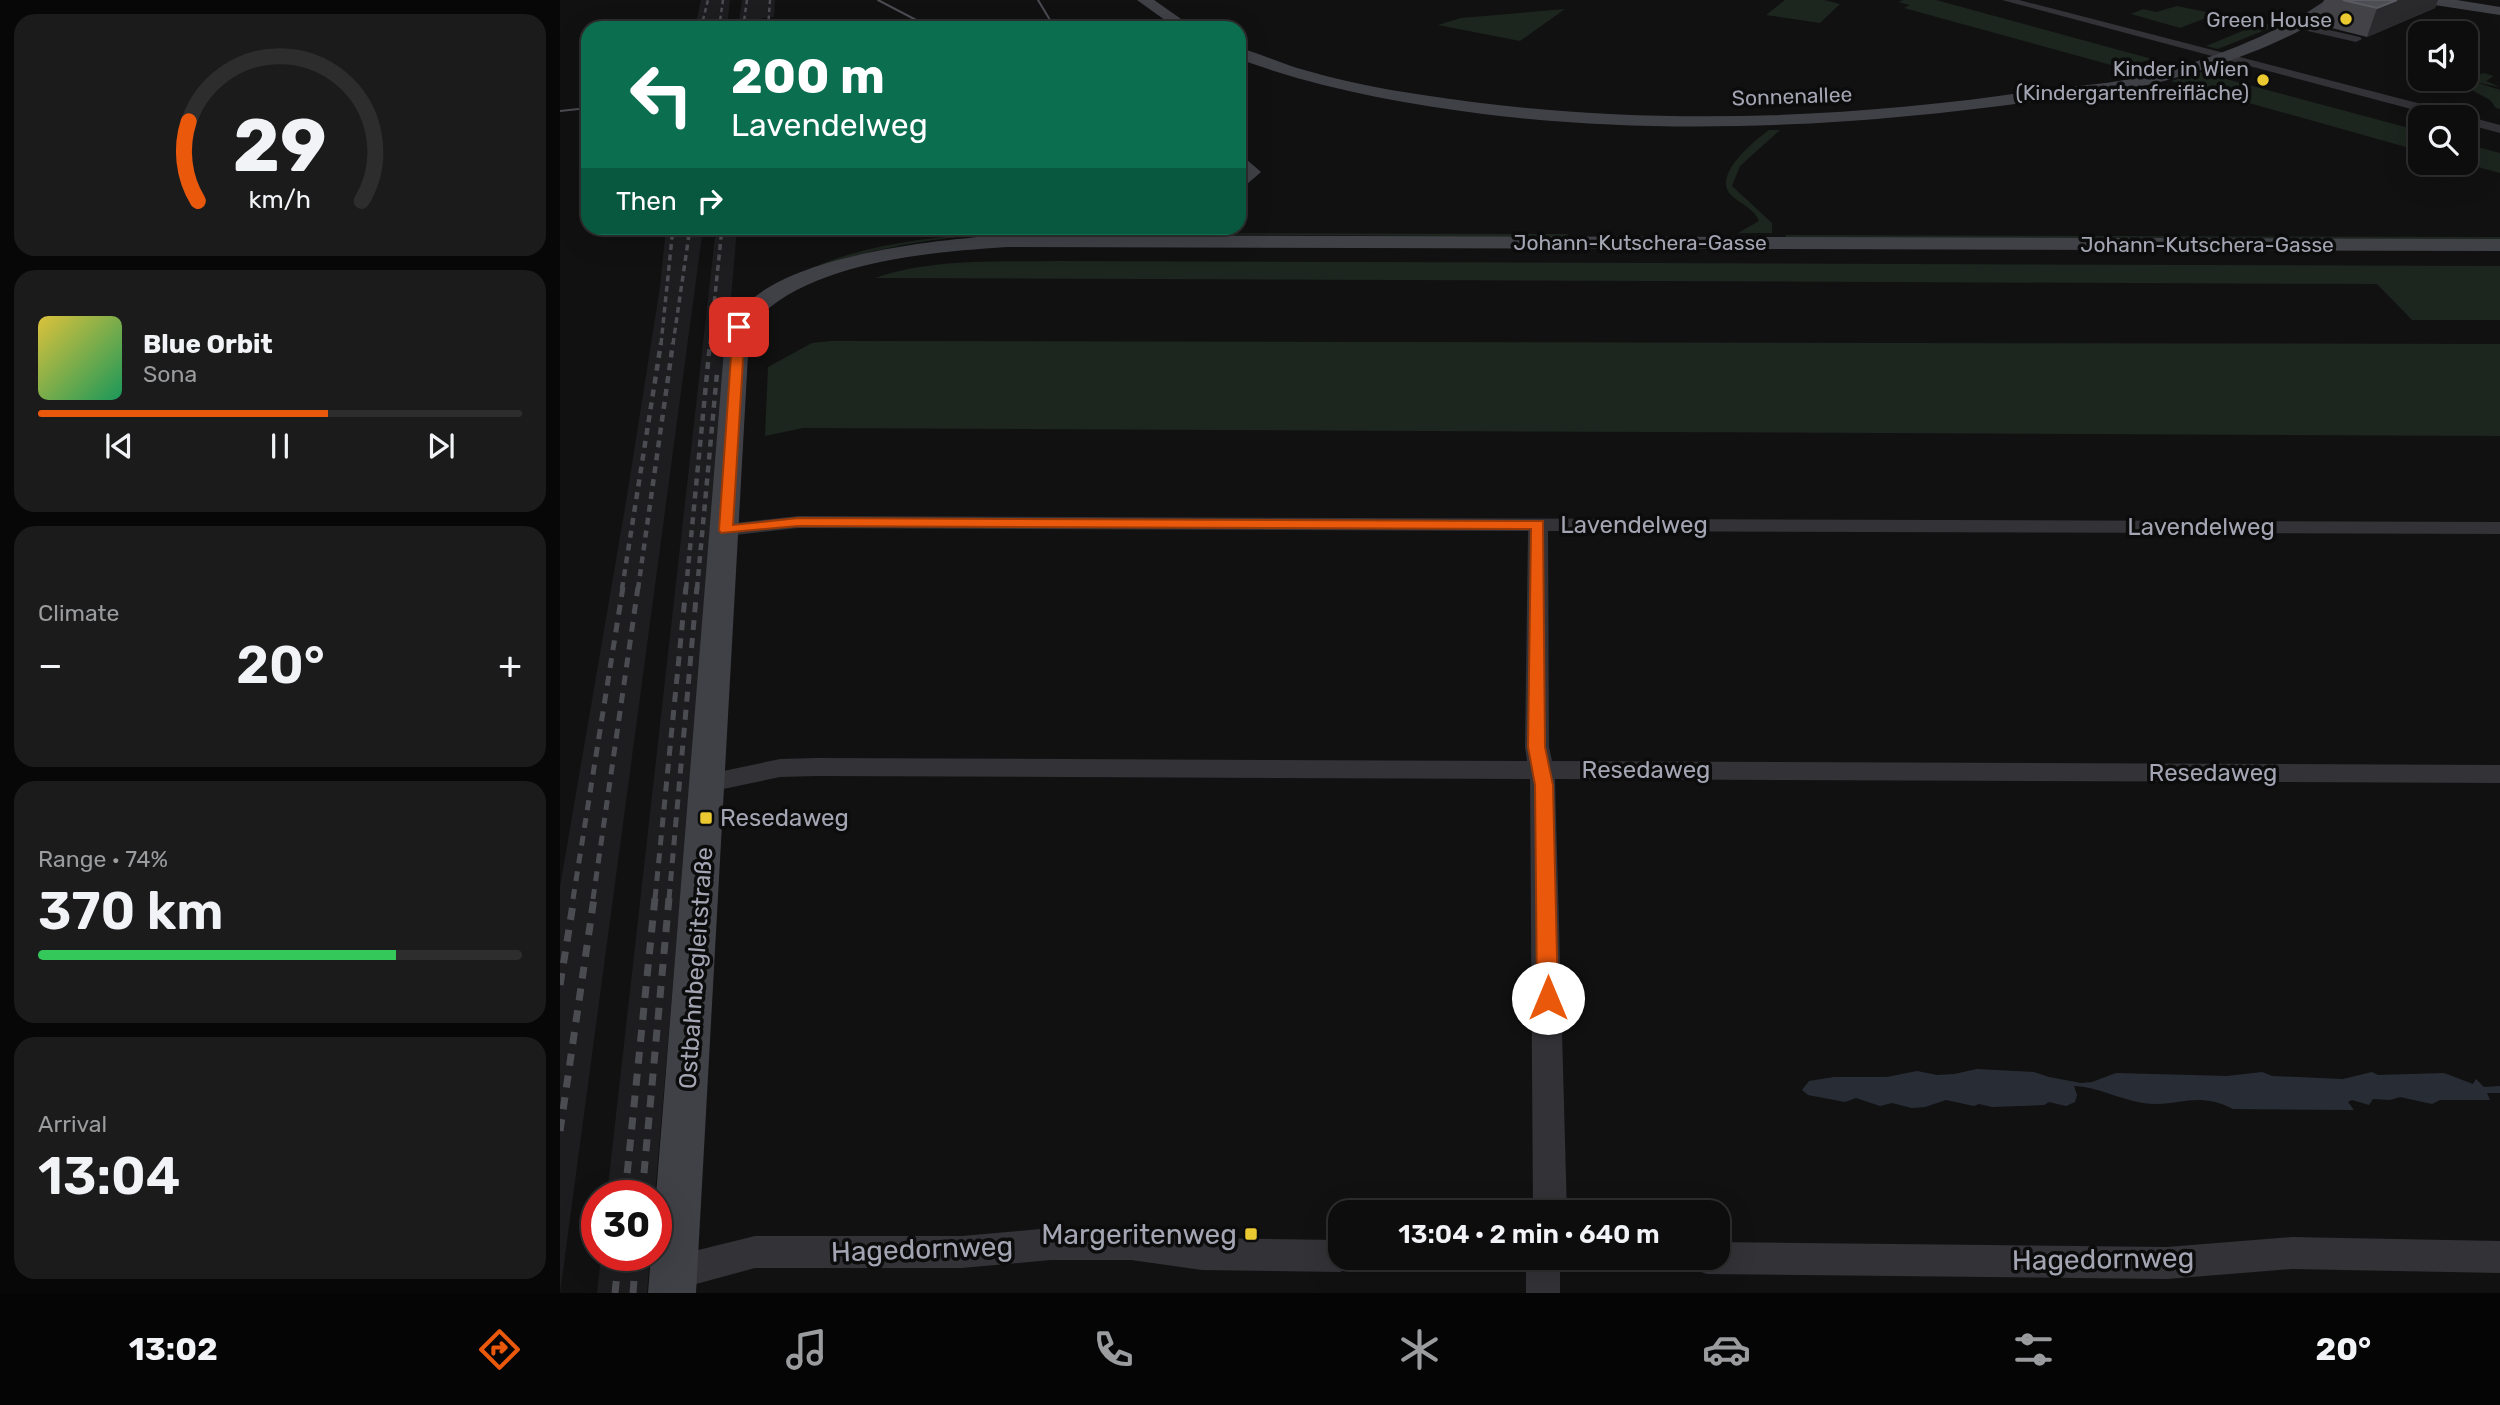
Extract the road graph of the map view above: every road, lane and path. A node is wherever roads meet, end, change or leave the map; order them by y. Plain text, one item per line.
1 (1144, 0) edge
2 (2007, 0) edge
3 (2336, 0) edge
4 (2428, 0) edge
5 (2087, 6) dead end
6 (2500, 11) edge
7 (2061, 14) junction
8 (1176, 21) edge
9 (2294, 25) junction
10 (2356, 40) dead end
11 (2220, 55) junction
12 (1246, 56) edge
13 (1269, 65) junction
14 (1246, 72) edge
15 (2410, 105) edge
16 (2478, 123) edge
17 (2500, 129) edge
18 (1129, 235) edge
19 (1117, 241) junction
20 (2500, 245) edge
21 (787, 288) joint
22 (1538, 524) junction
23 (2500, 528) edge
24 (726, 530) junction
25 (1541, 770) junction
26 (2500, 774) edge
27 (709, 783) junction
28 (1550, 1200) edge
29 (1328, 1256) edge
30 (2500, 1257) edge
31 (1730, 1258) edge
32 (1543, 1270) edge
33 (673, 1283) edge
34 (1543, 1293) edge

1 - 8 street
2 - 7 street
3 - 9 street, Sonnenallee
4 - 6 street
5 - 7 street
7 - 11 street
9 - 10 street
9 - 11 street, Sonnenallee
11 - 13 street, Sonnenallee
11 - 15 street
12 - 13 street, Sonnenallee
13 - 14 street
16 - 17 street
18 - 19 street
19 - 20 street, Johann-Kutschera-Gasse
19 - 21 street, Johann-Kutschera-Gasse
21 - 24 street, Ostbahnbegleitstraße
22 - 23 street, Lavendelweg
22 - 24 street, Lavendelweg
22 - 25 street
24 - 27 street, Ostbahnbegleitstraße
25 - 26 street, Resedaweg
25 - 27 street, Resedaweg
25 - 28 street
27 - 33 street, Ostbahnbegleitstraße
29 - 33 street, Hagedornweg
30 - 31 street, Hagedornweg
32 - 34 street

